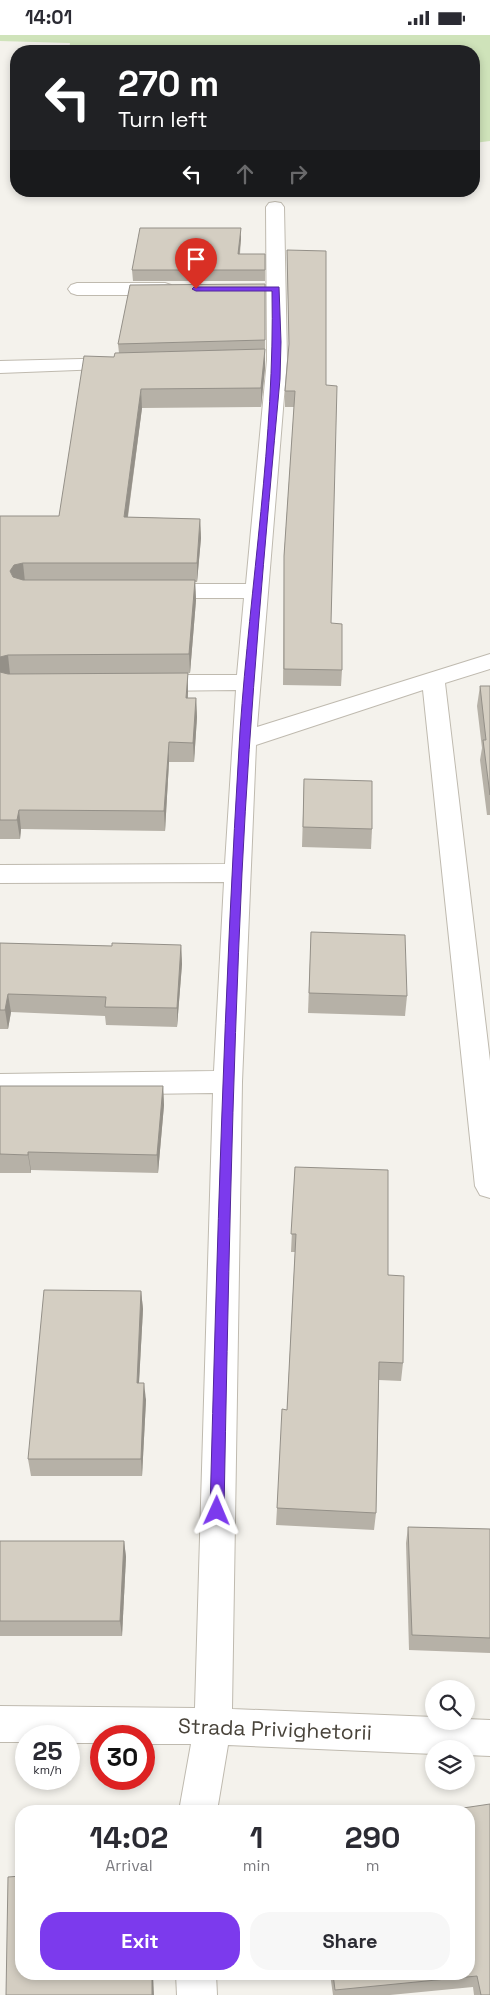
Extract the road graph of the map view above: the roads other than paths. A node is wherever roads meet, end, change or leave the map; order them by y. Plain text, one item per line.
1 (275, 207) dead end
2 (77, 289) dead end
3 (186, 289) edge
4 (139, 363) edge
5 (0, 367) edge
6 (141, 591) edge
7 (257, 591) junction
8 (490, 661) edge
9 (433, 679) junction
10 (129, 683) edge
11 (248, 683) junction
12 (244, 741) junction
13 (236, 873) junction
14 (0, 874) edge
15 (228, 1082) junction
16 (0, 1085) edge
17 (490, 1186) edge
18 (0, 1724) edge
19 (213, 1725) junction
20 (490, 1738) edge
21 (199, 1805) edge
22 (196, 1980) edge
23 (197, 1995) edge

1 - 7 street
2 - 3 street
4 - 5 street
6 - 7 street
7 - 11 street
8 - 9 street
9 - 12 street
9 - 17 street
10 - 11 street
11 - 12 street
12 - 13 street
13 - 14 street
13 - 15 street
15 - 16 street
15 - 19 street
18 - 19 street, Strada Privighetorii
19 - 20 street, Strada Privighetorii
19 - 21 street
22 - 23 street

